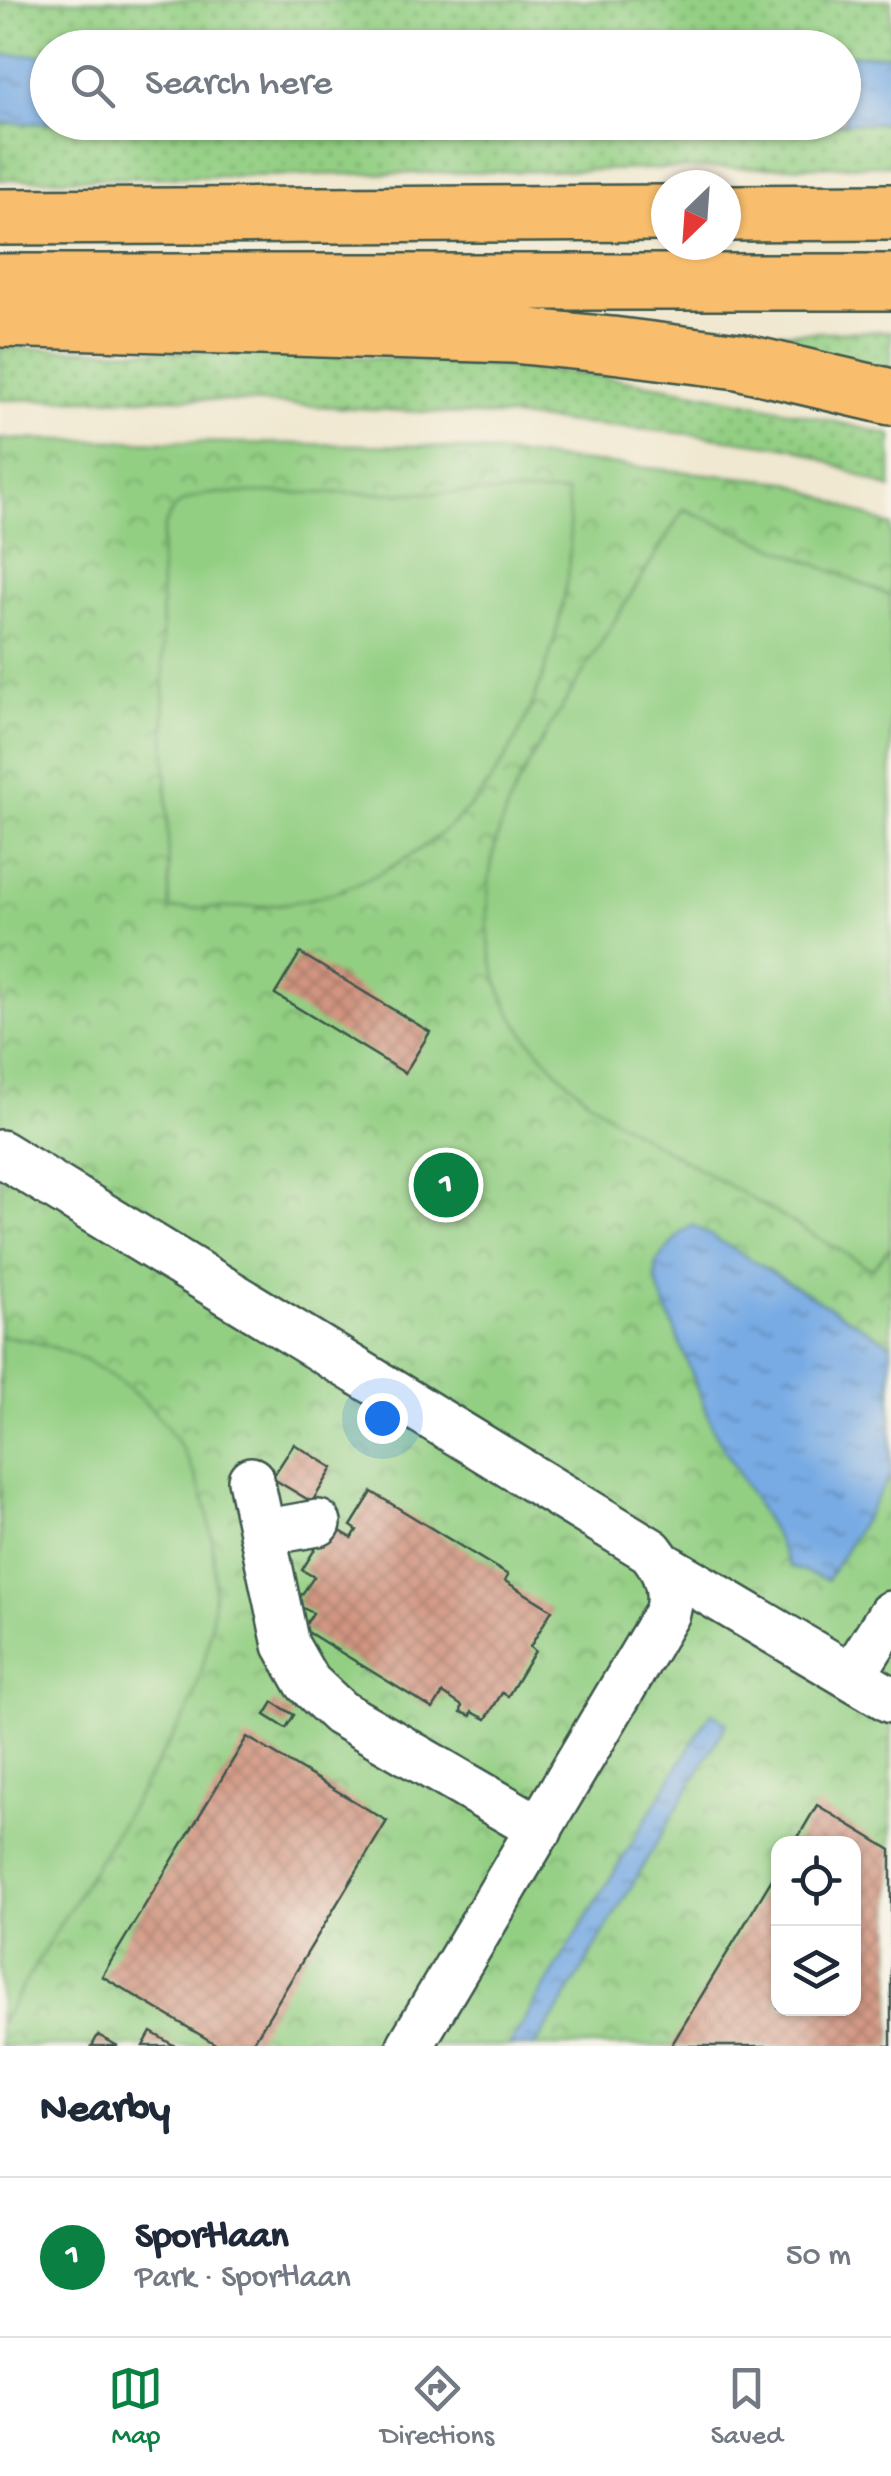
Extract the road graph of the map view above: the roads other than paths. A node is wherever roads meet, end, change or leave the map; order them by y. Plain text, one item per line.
1 (891, 212) edge
2 (651, 213) edge
3 (741, 213) edge
4 (0, 217) edge
5 (0, 282) edge
6 (891, 282) edge
7 (0, 320) edge
8 (891, 397) edge
9 (0, 1153) edge
10 (251, 1480) dead end
11 (318, 1523) dead end
12 (262, 1533) junction
13 (661, 1564) junction
14 (891, 1614) edge
15 (852, 1676) junction
16 (891, 1700) edge
17 (540, 1829) junction
18 (410, 2046) edge

1 - 3 highway
2 - 4 highway
5 - 6 highway
7 - 8 highway
9 - 13 street
10 - 12 street
11 - 12 street
12 - 17 street
13 - 15 street
13 - 17 street
14 - 15 street
15 - 16 street
17 - 18 street

